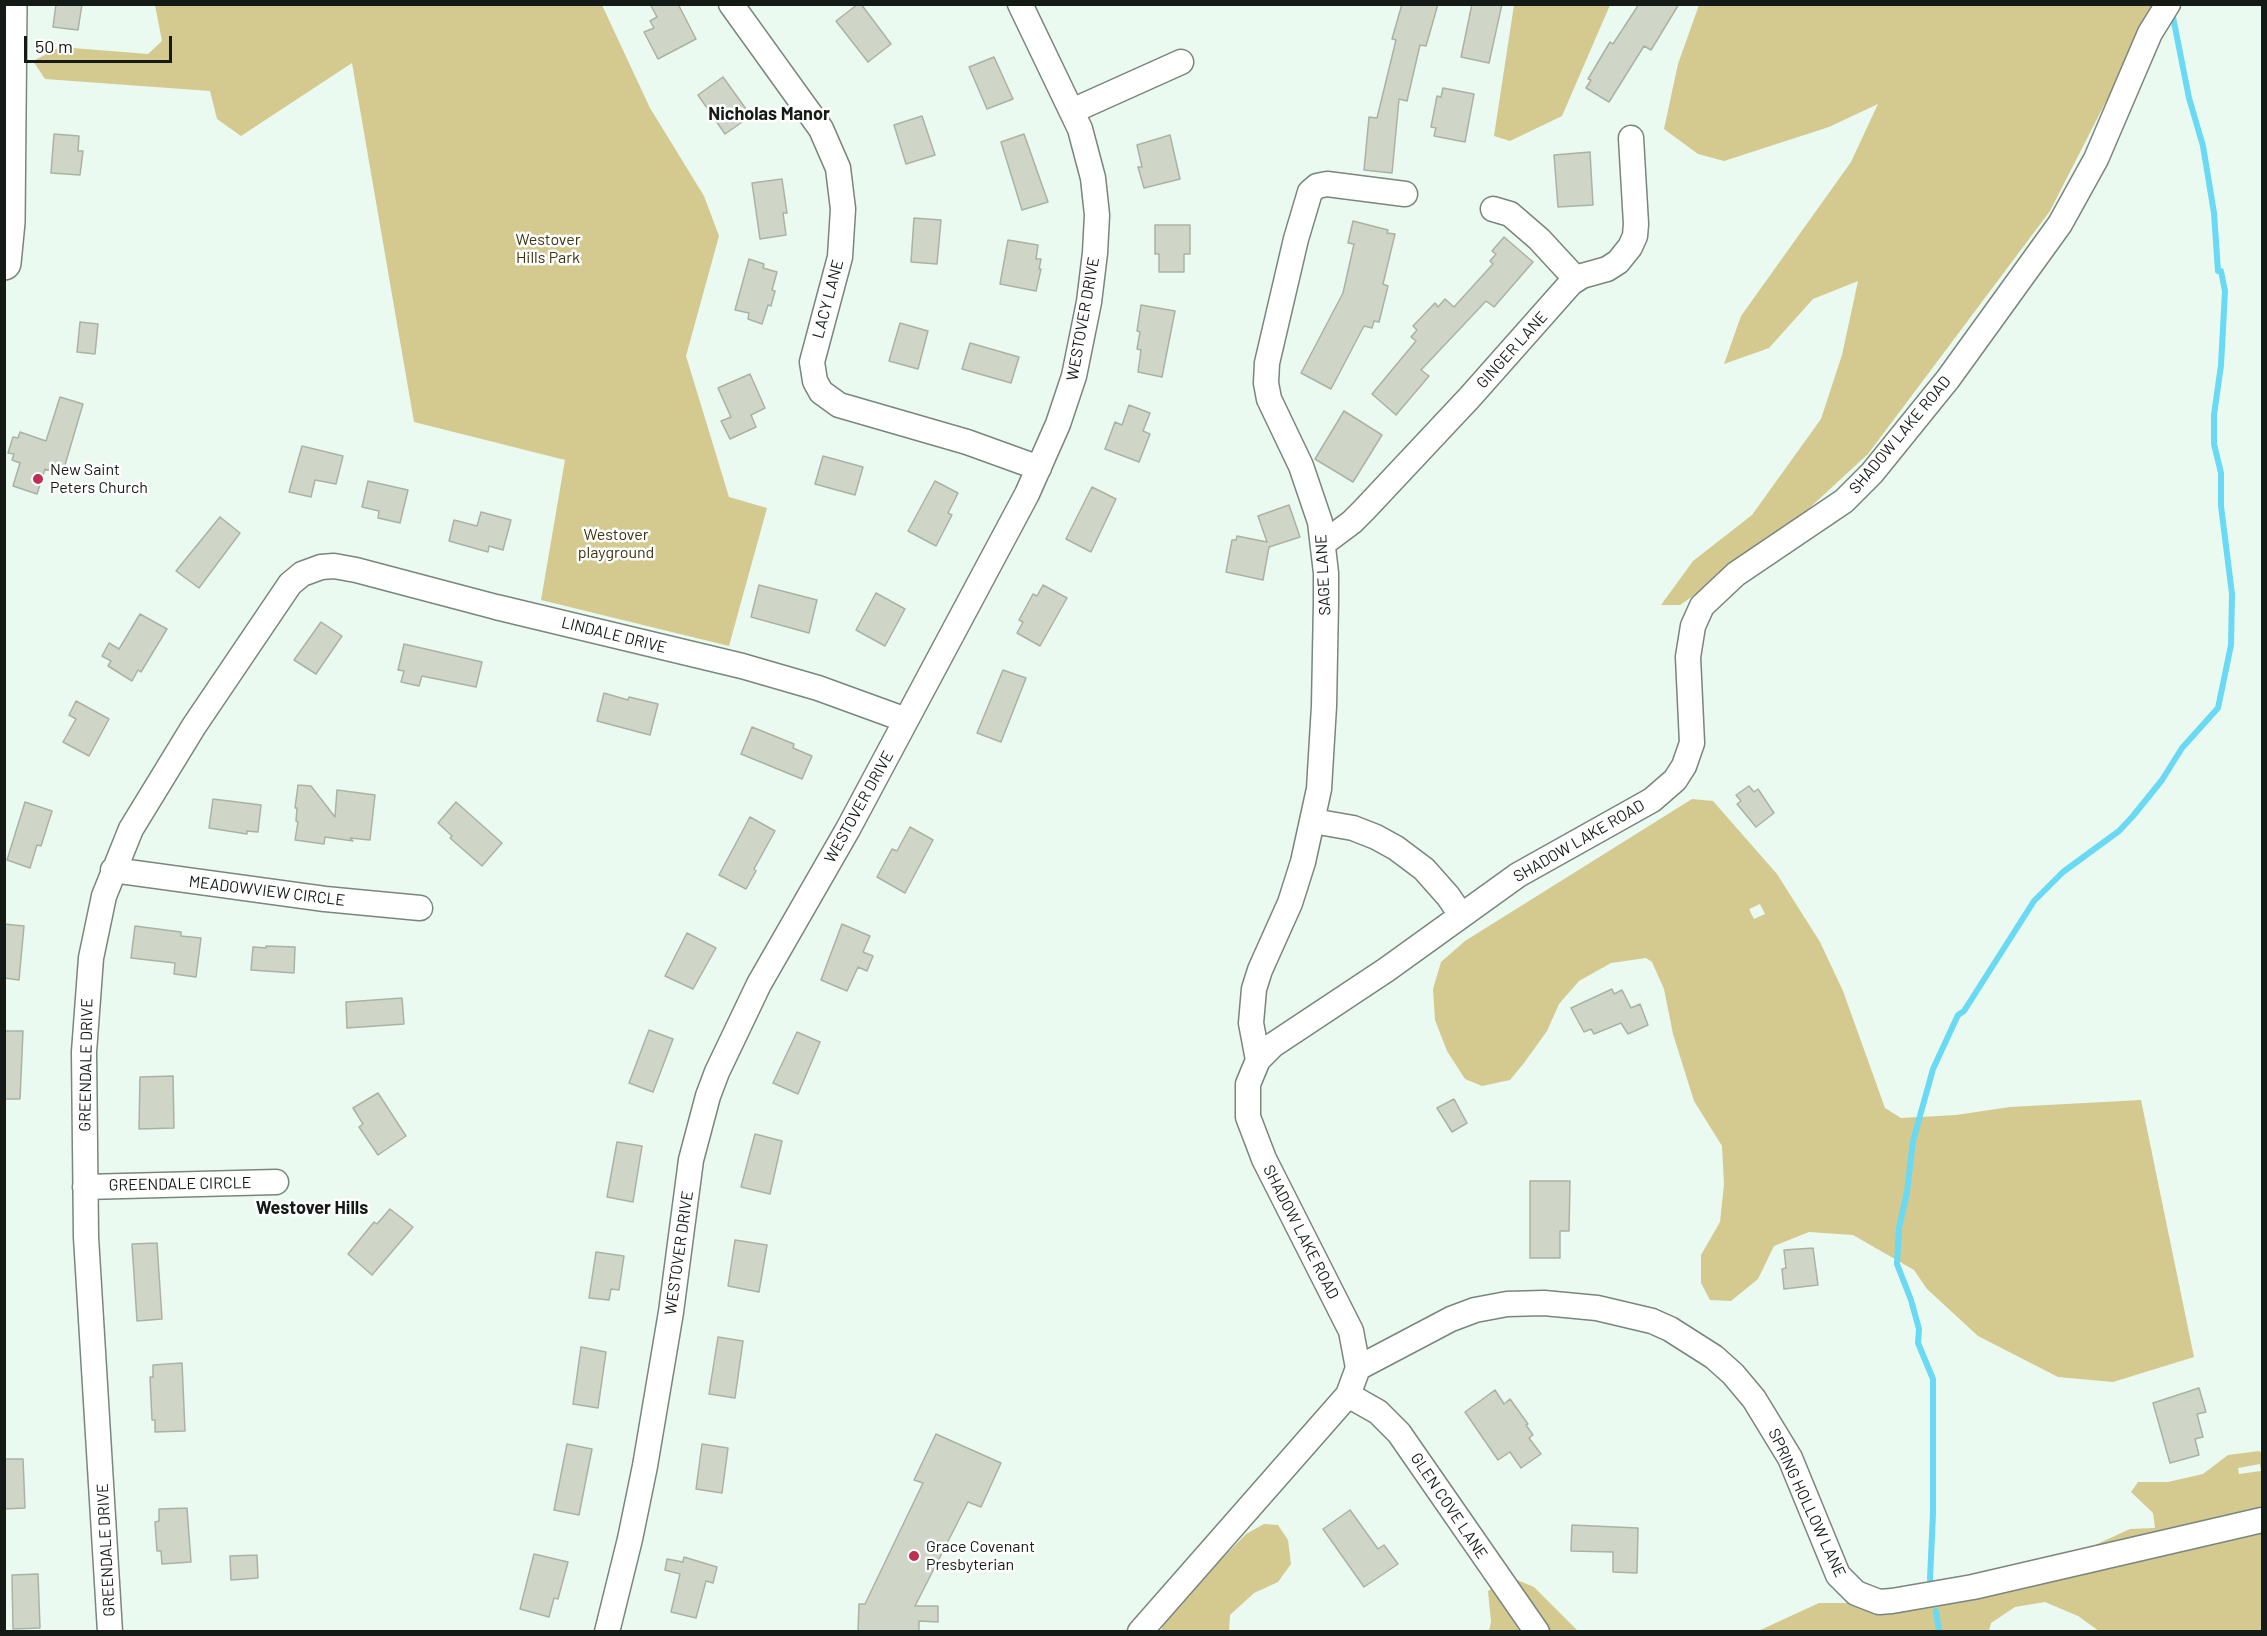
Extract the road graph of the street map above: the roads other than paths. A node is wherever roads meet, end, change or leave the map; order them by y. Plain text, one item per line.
1 (10, 4) edge
2 (731, 4) edge
3 (1020, 4) edge
4 (2168, 4) edge
5 (1181, 62) dead end
6 (1072, 111) junction
7 (1631, 138) dead end
8 (1405, 195) dead end
9 (1493, 209) dead end
10 (4, 263) edge
11 (1576, 279) junction
12 (1039, 468) junction
13 (1324, 543) junction
14 (318, 568) joint
15 (906, 720) junction
16 (1313, 821) junction
17 (113, 870) junction
18 (420, 908) dead end
19 (1461, 915) junction
20 (1258, 1060) junction
21 (276, 1182) dead end
22 (85, 1187) junction
23 (1358, 1368) junction
24 (1348, 1395) junction
25 (2262, 1520) edge
26 (110, 1632) edge
27 (607, 1632) edge
28 (1140, 1632) edge
29 (1537, 1632) edge

1 - 10 street
2 - 12 street, LACY LANE
3 - 6 street, WESTOVER DRIVE
4 - 19 street, SHADOW LAKE ROAD
5 - 6 street
6 - 12 street, WESTOVER DRIVE
7 - 11 street
8 - 13 street, SAGE LANE
9 - 11 street
11 - 13 street, GINGER LANE
12 - 15 street, WESTOVER DRIVE
13 - 16 street, SAGE LANE
14 - 15 street, LINDALE DRIVE
14 - 17 street, GREENDALE DRIVE
15 - 27 street, WESTOVER DRIVE
16 - 19 street
16 - 20 street, SAGE LANE
17 - 18 street, MEADOWVIEW CIRCLE
17 - 22 street, GREENDALE DRIVE
19 - 20 street, SHADOW LAKE ROAD
20 - 23 street, SHADOW LAKE ROAD
21 - 22 street, GREENDALE CIRCLE
22 - 26 street, GREENDALE DRIVE
23 - 24 street
23 - 25 street, SPRING HOLLOW LANE
24 - 28 street
24 - 29 street, GLEN COVE LANE

